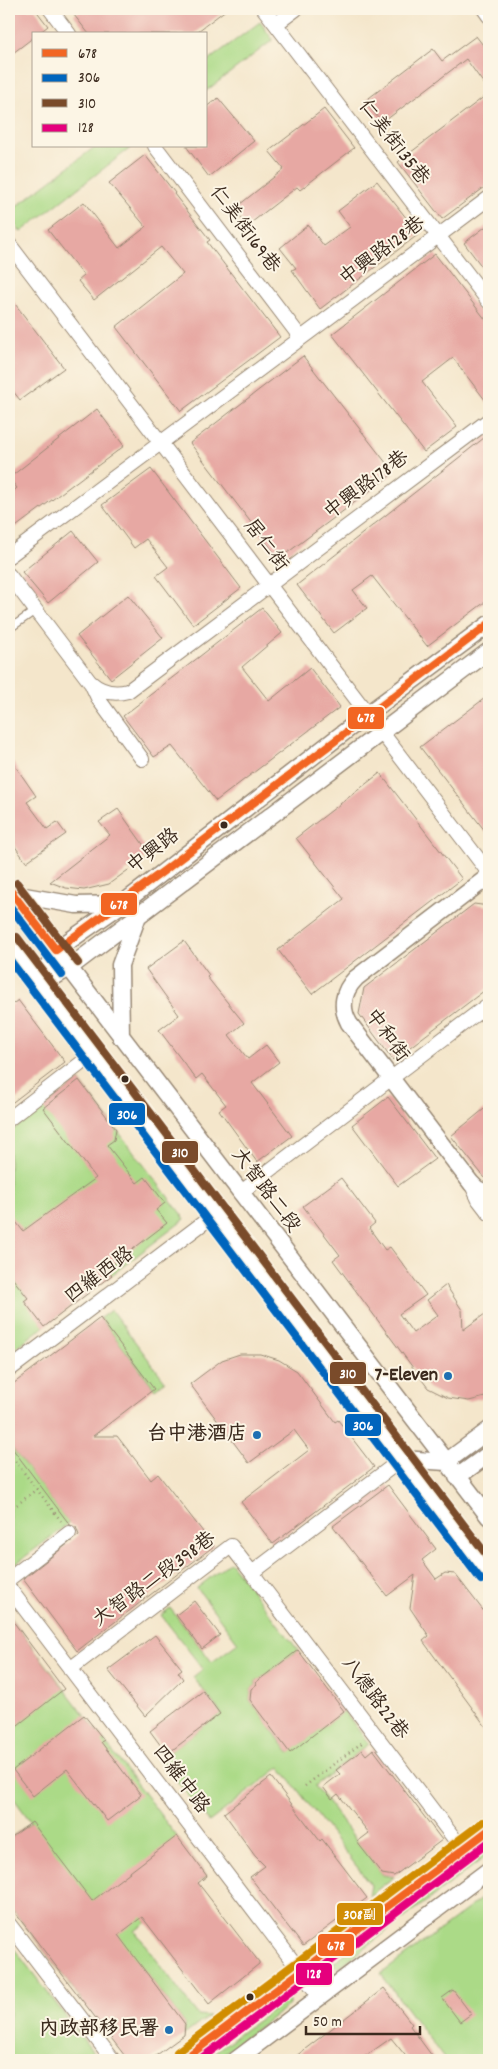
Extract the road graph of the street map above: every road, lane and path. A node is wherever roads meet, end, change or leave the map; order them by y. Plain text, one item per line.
1 (50, 9) edge
2 (264, 9) edge
3 (296, 9) edge
4 (484, 9) edge
5 (489, 16) edge
6 (276, 24) junction
7 (67, 32) edge
8 (157, 148) edge
9 (489, 198) edge
10 (438, 236) junction
11 (9, 244) edge
12 (489, 302) edge
13 (301, 338) junction
14 (489, 420) edge
15 (161, 443) junction
16 (9, 556) edge
17 (9, 575) edge
18 (270, 585) junction
19 (36, 610) junction
20 (489, 624) edge
21 (9, 629) edge
22 (489, 651) edge
23 (90, 682) junction
24 (368, 713) junction
25 (382, 732) junction
26 (142, 759) dead end
27 (489, 874) edge
28 (11, 892) edge
29 (122, 904) junction
30 (138, 916) junction
31 (9, 943) edge
32 (56, 950) junction
33 (69, 968) junction
34 (41, 985) junction
35 (489, 1004) edge
36 (121, 1037) junction
37 (93, 1054) junction
38 (391, 1078) junction
39 (9, 1118) edge
40 (471, 1183) junction
41 (240, 1193) junction
42 (489, 1194) edge
43 (489, 1213) edge
44 (215, 1214) junction
45 (9, 1370) edge
46 (489, 1430) edge
47 (9, 1453) edge
48 (489, 1454) edge
49 (402, 1459) junction
50 (446, 1462) junction
51 (458, 1477) junction
52 (37, 1489) junction
53 (9, 1511) edge
54 (489, 1518) edge
55 (69, 1533) joint
56 (252, 1573) junction
57 (489, 1574) edge
58 (9, 1579) edge
59 (9, 1588) edge
60 (70, 1669) junction
61 (374, 1733) junction
62 (306, 1786) dead end
63 (489, 1830) edge
64 (463, 1850) junction
65 (489, 1870) edge
66 (9, 1924) edge
67 (301, 1972) junction
68 (320, 1997) junction
69 (113, 2060) edge
70 (183, 2060) edge
71 (236, 2060) edge

1 - 7 street
2 - 6 street, 仁美街135巷
3 - 6 street
4 - 5 street
6 - 10 street, 仁美街135巷
8 - 13 street, 仁美街169巷
9 - 10 street, 中興路128巷
10 - 12 street, 仁美街135巷
10 - 13 street, 中興路128巷
11 - 15 street, 居仁街
13 - 15 street, 中興路128巷
14 - 18 street, 中興路178巷
15 - 16 street, 中興路128巷
15 - 18 street, 居仁街
17 - 19 street
18 - 23 street, 中興路178巷
18 - 24 street, 居仁街
19 - 21 lane
19 - 23 street
20 - 24 street, 中興路
22 - 25 street, 中興路
23 - 26 street
24 - 25 street, 居仁街
24 - 29 street, 中興路
25 - 27 street, 居仁街
25 - 30 street, 中興路
27 - 38 street, 中和街
28 - 29 street
28 - 32 street, 大智路二段
29 - 32 street, 中興路
30 - 33 street, 中興路
30 - 36 street
31 - 34 street
32 - 33 street, 大智路二段
32 - 34 street
33 - 34 street, 中興路
33 - 36 street, 大智路二段
34 - 37 street
35 - 38 street
36 - 41 street, 大智路二段
37 - 39 street
37 - 44 street
38 - 40 street, 中和街
38 - 41 street
40 - 42 street, 中和街
40 - 43 street
41 - 50 street, 大智路二段
44 - 45 street, 四維西路
44 - 49 street
46 - 50 street
47 - 52 path
48 - 51 street
49 - 50 street
49 - 51 street
49 - 56 street
49 - 57 street
50 - 51 street, 大智路二段
51 - 54 street, 大智路二段
52 - 53 path
52 - 55 path
55 - 58 street
56 - 60 street, 大智路二段398巷
56 - 61 street, 八德路22巷
59 - 60 street, 四維中路
60 - 67 street, 四維中路
61 - 62 path
61 - 64 street, 八德路22巷
63 - 64 street
64 - 67 street
65 - 68 street
66 - 69 street
67 - 68 street, 四維中路
67 - 70 street
68 - 71 street

